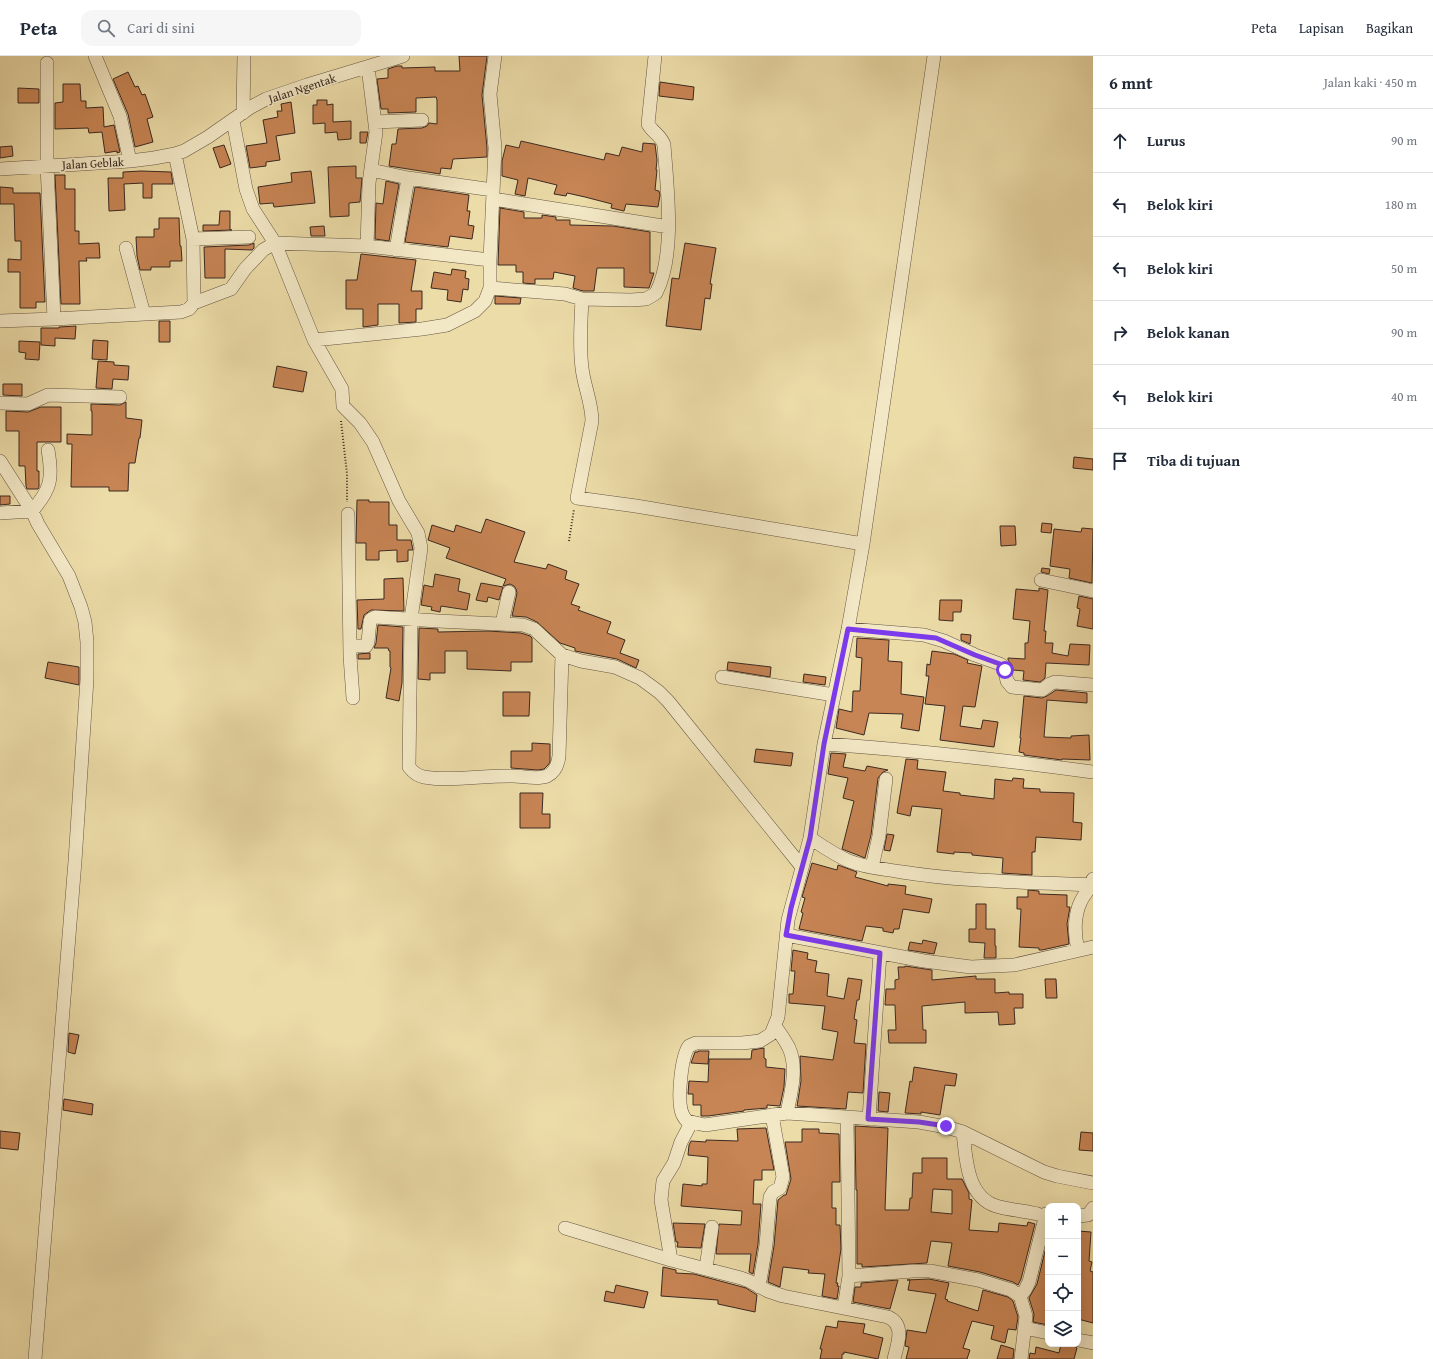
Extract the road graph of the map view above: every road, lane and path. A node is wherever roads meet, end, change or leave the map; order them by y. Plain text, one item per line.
1 (95, 56) edge
2 (244, 56) edge
3 (404, 56) edge
4 (495, 56) edge
5 (655, 56) edge
6 (934, 56) edge
7 (48, 63) dead end
8 (368, 67) junction
9 (243, 113) junction
10 (422, 120) dead end
11 (233, 121) junction
12 (375, 122) junction
13 (208, 138) joint
14 (180, 153) junction
15 (130, 161) junction
16 (48, 165) junction
17 (0, 169) edge
18 (371, 170) junction
19 (408, 178) junction
20 (493, 195) junction
21 (669, 227) junction
22 (249, 237) dead end
23 (193, 240) junction
24 (270, 246) junction
25 (367, 246) junction
26 (126, 248) dead end
27 (396, 250) junction
28 (490, 260) junction
29 (490, 288) junction
30 (582, 299) junction
31 (194, 303) junction
32 (144, 314) junction
33 (54, 319) junction
34 (0, 321) edge
35 (314, 340) junction
36 (120, 397) dead end
37 (343, 399) junction
38 (0, 403) edge
39 (48, 450) dead end
40 (0, 461) edge
41 (577, 498) junction
42 (32, 511) junction
43 (0, 513) edge
44 (348, 514) joint
45 (569, 541) dead end
46 (863, 544) junction
47 (1041, 580) dead end
48 (509, 592) dead end
49 (1093, 592) edge
50 (411, 619) junction
51 (502, 623) junction
52 (848, 629) junction
53 (350, 646) junction
54 (562, 655) junction
55 (722, 677) dead end
56 (1093, 685) edge
57 (834, 695) junction
58 (353, 698) dead end
59 (824, 744) junction
60 (1093, 772) edge
61 (886, 779) dead end
62 (809, 839) junction
63 (803, 863) junction
64 (872, 867) junction
65 (1093, 883) edge
66 (786, 935) junction
67 (1093, 947) edge
68 (1078, 950) junction
69 (880, 953) junction
70 (775, 1026) junction
71 (788, 1114) junction
72 (772, 1115) junction
73 (847, 1118) junction
74 (868, 1119) junction
75 (692, 1123) junction
76 (963, 1132) junction
77 (1093, 1183) edge
78 (1093, 1208) edge
79 (1043, 1214) edge
80 (1081, 1216) edge
81 (712, 1227) dead end
82 (565, 1228) dead end
83 (671, 1260) junction
84 (706, 1268) junction
85 (849, 1276) junction
86 (758, 1287) junction
87 (1020, 1296) junction
88 (844, 1308) junction
89 (1025, 1328) junction
90 (1045, 1332) edge
91 (1081, 1341) edge
92 (1093, 1343) edge
93 (35, 1359) edge
94 (894, 1359) edge
95 (1021, 1359) edge

1 - 15 street
2 - 9 street
3 - 8 street, Jalan Ngentak
4 - 20 street
5 - 21 street
6 - 46 street
7 - 16 street
8 - 9 street, Jalan Ngentak
8 - 12 street
9 - 11 street, Jalan Ngentak
10 - 12 street
11 - 13 street, Jalan Ngentak
11 - 24 street
12 - 18 street
13 - 14 street, Jalan Geblak
14 - 15 street, Jalan Geblak
14 - 23 street
15 - 16 street, Jalan Geblak
16 - 17 street, Jalan Geblak
16 - 33 street
18 - 19 street
18 - 25 street
19 - 20 street
19 - 27 street
20 - 21 street
20 - 28 street
21 - 30 street
22 - 23 street
23 - 31 street
24 - 25 street
24 - 31 street
24 - 35 street
25 - 27 street
26 - 32 street
27 - 28 street
28 - 29 street
29 - 30 street
29 - 35 street
30 - 41 street
31 - 32 street
32 - 33 street
33 - 34 street
35 - 37 street
36 - 38 street
37 - 44 path
37 - 50 street
39 - 42 street
40 - 42 street
41 - 45 path
41 - 46 street
42 - 43 street
42 - 93 street
44 - 53 street
46 - 52 street
47 - 49 street
48 - 51 street
50 - 51 street
50 - 53 street
50 - 54 street
51 - 54 street
52 - 56 street
52 - 57 street
53 - 58 street
54 - 63 street
55 - 57 street
57 - 59 street
59 - 60 street
59 - 62 street
61 - 64 street
62 - 63 street
62 - 64 street
63 - 66 street
64 - 65 street
65 - 68 street
66 - 69 street
66 - 70 street
67 - 68 street
68 - 69 street
69 - 74 street
70 - 71 street
70 - 75 street
71 - 72 street
71 - 73 street
72 - 75 street
72 - 86 street
73 - 74 street
73 - 85 street
74 - 76 street
75 - 83 street
76 - 77 street
76 - 79 street
78 - 80 street
79 - 87 street
81 - 84 street
82 - 83 street
83 - 84 street
84 - 86 street
85 - 87 street
85 - 88 street
86 - 88 street
87 - 89 street
88 - 94 street
89 - 90 street
89 - 95 street
91 - 92 street

